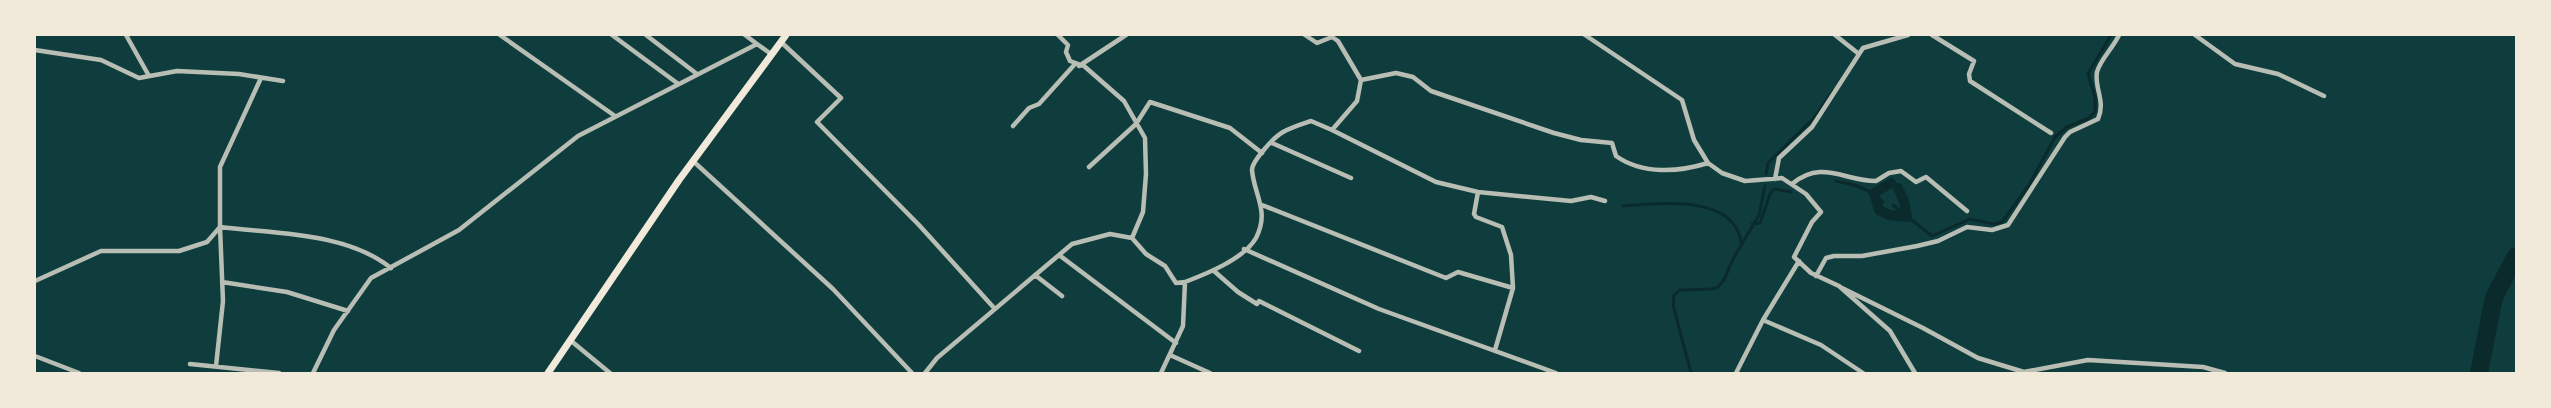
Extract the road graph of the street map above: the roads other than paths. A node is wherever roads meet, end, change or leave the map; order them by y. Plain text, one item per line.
1 (126, 35) edge
2 (500, 35) edge
3 (612, 35) edge
4 (646, 35) edge
5 (745, 35) edge
6 (786, 35) edge
7 (1058, 35) edge
8 (1126, 35) edge
9 (1305, 35) edge
10 (1585, 35) edge
11 (1835, 35) edge
12 (1908, 35) edge
13 (1932, 35) edge
14 (2119, 35) edge
15 (2195, 35) edge
16 (781, 42) junction
17 (757, 44) junction
18 (35, 50) edge
19 (771, 54) junction
20 (1860, 54) junction
21 (1077, 65) junction
22 (697, 74) junction
23 (148, 76) junction
24 (261, 78) junction
25 (1361, 80) junction
26 (283, 81) dead end
27 (677, 84) junction
28 (2324, 96) dead end
29 (615, 116) junction
30 (1136, 124) junction
31 (1013, 126) dead end
32 (1332, 130) junction
33 (2052, 133) dead end
34 (1272, 143) junction
35 (1262, 153) junction
36 (693, 161) junction
37 (1708, 164) junction
38 (1089, 167) dead end
39 (1351, 178) dead end
40 (1776, 179) junction
41 (1792, 184) junction
42 (1478, 192) junction
43 (1605, 201) dead end
44 (1262, 205) junction
45 (1967, 211) dead end
46 (220, 227) junction
47 (1132, 238) junction
48 (1244, 249) junction
49 (1059, 255) junction
50 (1799, 261) junction
51 (391, 268) junction
52 (1214, 271) junction
53 (1035, 275) junction
54 (1816, 276) junction
55 (35, 281) edge
56 (222, 282) junction
57 (1185, 282) junction
58 (1839, 286) junction
59 (1514, 288) junction
60 (1062, 296) dead end
61 (995, 309) junction
62 (348, 311) junction
63 (1763, 320) junction
64 (570, 340) junction
65 (1176, 343) junction
66 (1494, 350) junction
67 (1359, 351) dead end
68 (1170, 354) junction
69 (35, 356) edge
70 (190, 364) dead end
71 (216, 366) junction
72 (78, 373) edge
73 (280, 373) edge
74 (312, 373) edge
75 (548, 373) edge
76 (610, 373) edge
77 (912, 373) edge
78 (925, 373) edge
79 (1161, 373) edge
80 (1210, 373) edge
81 (1556, 373) edge
82 (1736, 373) edge
83 (1863, 373) edge
84 (1915, 373) edge
85 (2226, 373) edge

1 - 23 street
2 - 29 street
3 - 27 street
4 - 22 street
5 - 17 street
6 - 16 highway
7 - 21 street
8 - 21 street
9 - 25 street
10 - 37 street
11 - 20 street
12 - 20 street
13 - 33 street
14 - 54 street
15 - 28 street
16 - 19 highway
16 - 61 street
17 - 19 street
17 - 22 street
18 - 23 street
19 - 36 highway
20 - 40 street
21 - 30 street
21 - 31 street
22 - 27 street
23 - 24 street
24 - 26 street
24 - 46 street
25 - 32 street
25 - 37 street
27 - 29 street
29 - 51 street
30 - 35 street
30 - 38 street
30 - 47 street
32 - 34 street
32 - 42 street
34 - 35 street
34 - 39 street
35 - 44 street
36 - 64 highway
36 - 77 street
37 - 40 street
40 - 41 street
41 - 45 street
41 - 50 street
42 - 43 street
42 - 59 street
44 - 48 street
44 - 59 street
46 - 51 street
46 - 55 street
46 - 56 street
47 - 49 street
47 - 57 street
48 - 52 street
48 - 66 street
49 - 53 street
49 - 65 street
50 - 54 street
50 - 63 street
51 - 62 street
52 - 57 street
52 - 67 street
53 - 60 street
53 - 61 street
54 - 58 street
56 - 62 street
56 - 71 street
57 - 65 street
58 - 84 street
58 - 85 street
59 - 66 street
61 - 78 street
62 - 74 street
63 - 82 street
63 - 83 street
64 - 75 highway
64 - 76 street
65 - 68 street
66 - 81 street
68 - 79 street
68 - 80 street
69 - 72 street
70 - 71 street
71 - 73 street

